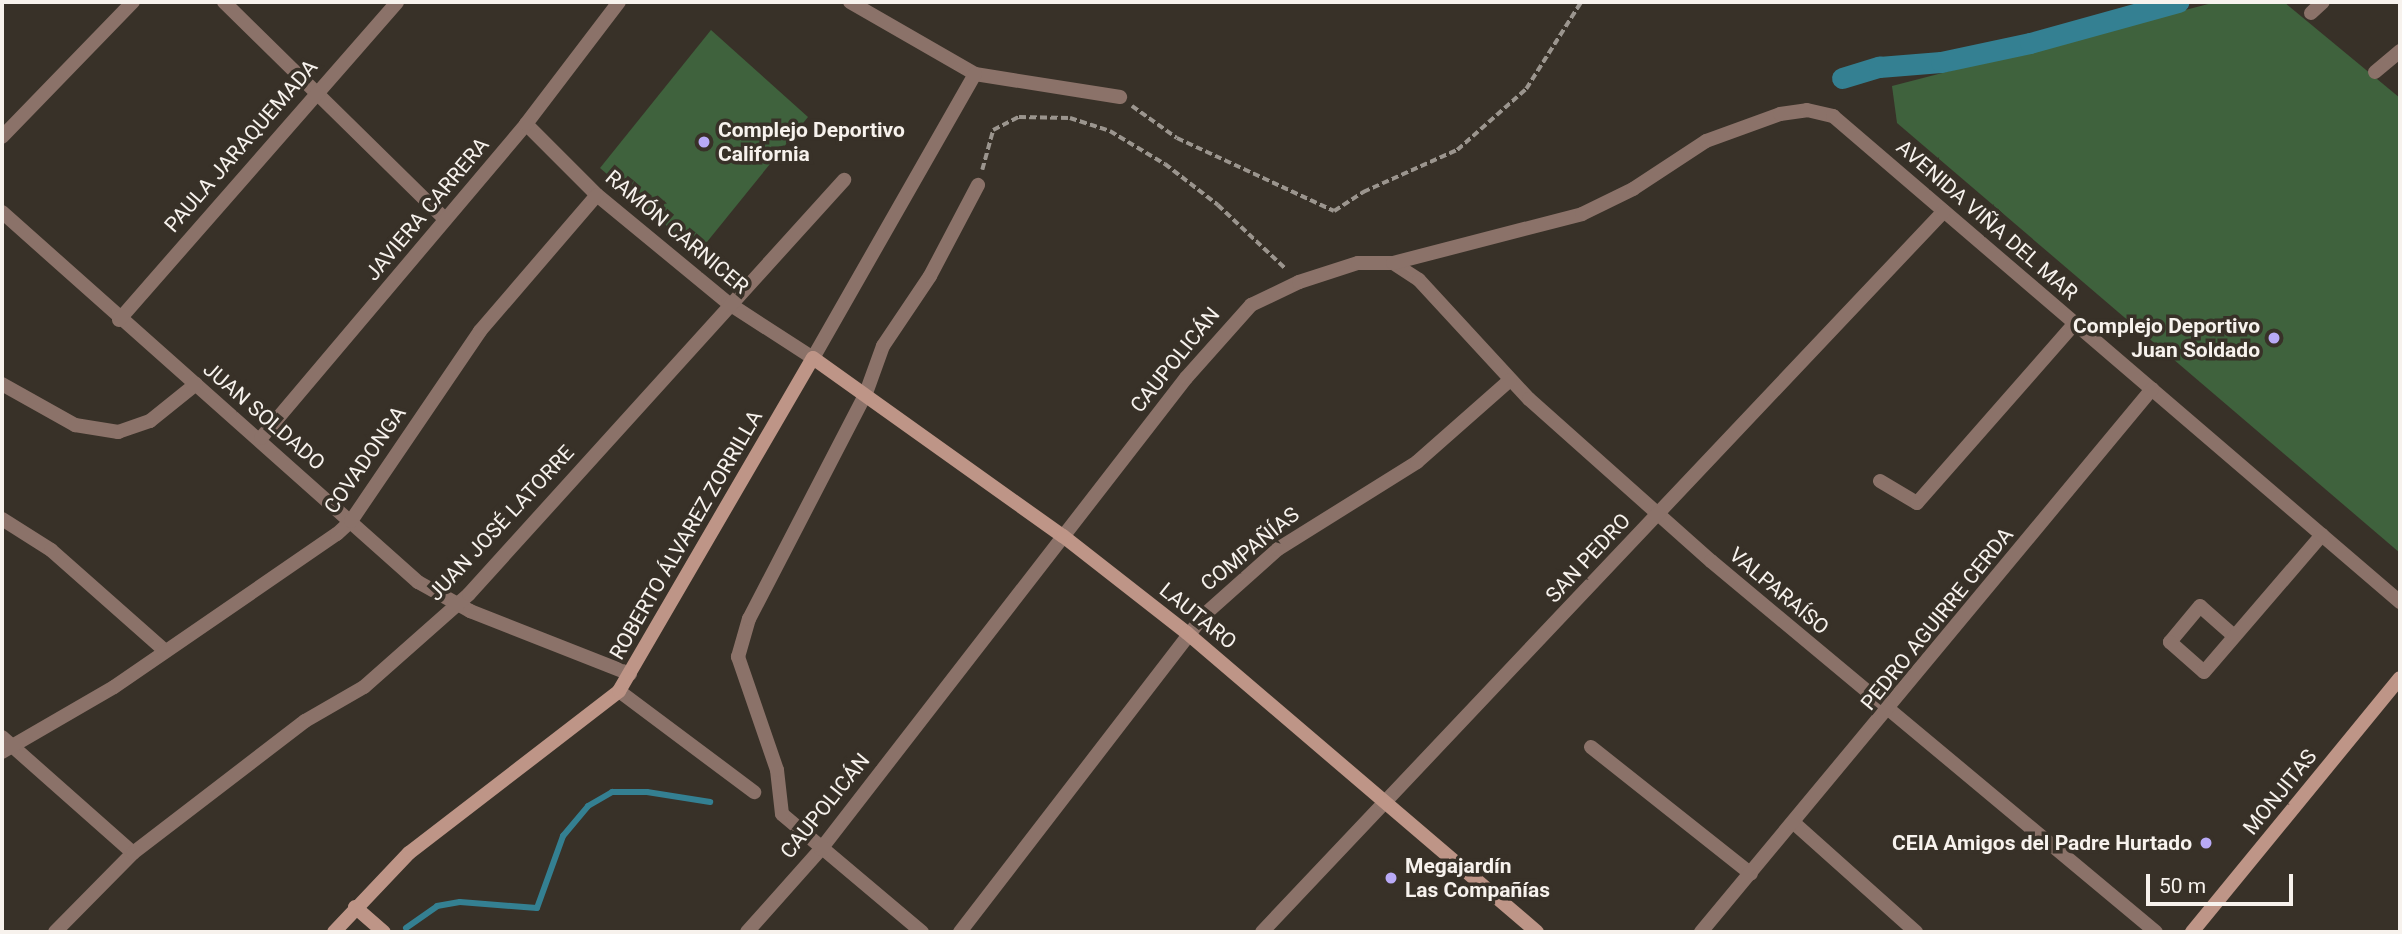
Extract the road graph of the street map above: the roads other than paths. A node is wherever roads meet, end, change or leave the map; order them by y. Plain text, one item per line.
1 (133, 2) edge
2 (224, 2) edge
3 (397, 2) edge
4 (619, 2) edge
5 (850, 2) edge
6 (2323, 2) edge
7 (2311, 13) dead end
8 (2400, 51) edge
9 (2375, 72) dead end
10 (975, 74) junction
11 (314, 91) junction
12 (1121, 97) road end
13 (1833, 116) joint
14 (526, 124) junction
15 (2, 138) edge
16 (844, 180) dead end
17 (978, 185) road end
18 (597, 195) junction
19 (2, 212) edge
20 (1944, 212) junction
21 (445, 219) junction
22 (1393, 263) junction
23 (727, 303) junction
24 (119, 320) junction
25 (2075, 323) junction
26 (813, 358) junction
27 (1510, 380) junction
28 (2, 384) edge
29 (196, 384) junction
30 (2152, 389) junction
31 (866, 393) junction
32 (261, 439) junction
33 (1880, 481) dead end
34 (1659, 514) junction
35 (2, 519) edge
36 (351, 521) junction
37 (2322, 535) junction
38 (1063, 536) junction
39 (2400, 602) edge
40 (457, 604) junction
41 (1187, 633) junction
42 (2234, 636) junction
43 (164, 650) junction
44 (630, 674) junction
45 (2400, 678) edge
46 (619, 691) junction
47 (1889, 711) junction
48 (2, 737) edge
49 (1591, 747) dead end
50 (8, 750) edge
51 (754, 792) dead end
52 (1384, 803) junction
53 (1794, 823) junction
54 (821, 849) junction
55 (133, 853) junction
56 (1751, 874) junction
57 (355, 907) junction
58 (55, 932) edge
59 (334, 932) edge
60 (384, 932) edge
61 (747, 932) edge
62 (922, 932) edge
63 (960, 932) edge
64 (1262, 932) edge
65 (1537, 932) edge
66 (1701, 932) edge
67 (1916, 932) edge
68 (2156, 932) edge
69 (2192, 932) edge

1 - 15 street
2 - 11 street
3 - 11 street, PAULA JARAQUEMADA
4 - 14 street, JAVIERA CARRERA
5 - 10 street
6 - 7 street
8 - 9 street
10 - 12 street
10 - 26 street, ROBERTO ÁLVAREZ ZORRILLA
11 - 21 street
11 - 24 street, PAULA JARAQUEMADA
13 - 20 street, AVENIDA VIÑA DEL MAR
13 - 22 street, CAUPOLICÁN
14 - 18 street, RAMÓN CARNICER
14 - 21 street, JAVIERA CARRERA
16 - 23 street, JUAN JOSÉ LATORRE
17 - 31 street
18 - 23 street, RAMÓN CARNICER
18 - 36 street, COVADONGA
19 - 24 street, JUAN SOLDADO
20 - 25 street, AVENIDA VIÑA DEL MAR
20 - 34 street, SAN PEDRO
21 - 32 street, JAVIERA CARRERA
22 - 27 street, VALPARAÍSO
22 - 38 street, CAUPOLICÁN
23 - 26 street, RAMÓN CARNICER
23 - 40 street, JUAN JOSÉ LATORRE
24 - 29 street, JUAN SOLDADO
25 - 30 street, AVENIDA VIÑA DEL MAR
25 - 33 street
26 - 31 street, LAUTARO
26 - 44 street, ROBERTO ÁLVAREZ ZORRILLA
27 - 34 street, VALPARAÍSO
27 - 41 street, COMPAÑÍAS
28 - 29 street
29 - 32 street, JUAN SOLDADO
30 - 37 street, AVENIDA VIÑA DEL MAR
30 - 47 street, PEDRO AGUIRRE CERDA
31 - 38 street, LAUTARO
31 - 54 street
32 - 36 street, JUAN SOLDADO
34 - 47 street, VALPARAÍSO
34 - 52 street, SAN PEDRO
35 - 43 street
36 - 40 street, JUAN SOLDADO
36 - 43 street, COVADONGA
37 - 39 street, AVENIDA VIÑA DEL MAR
37 - 42 street
38 - 41 street, LAUTARO
38 - 54 street, CAUPOLICÁN
40 - 44 street, JUAN SOLDADO
40 - 55 street, JUAN JOSÉ LATORRE
41 - 52 street, LAUTARO
41 - 63 street, COMPAÑÍAS
42 - 42 street
43 - 50 street, COVADONGA
44 - 46 street, ROBERTO ÁLVAREZ ZORRILLA
45 - 69 street, MONJITAS
46 - 51 street
46 - 57 street, ROBERTO ÁLVAREZ ZORRILLA
47 - 53 street, PEDRO AGUIRRE CERDA
47 - 68 street, VALPARAÍSO
48 - 50 street
49 - 56 street
50 - 55 street
52 - 64 street, SAN PEDRO
52 - 65 street, LAUTARO
53 - 56 street, PEDRO AGUIRRE CERDA
53 - 67 street
54 - 61 street, CAUPOLICÁN
54 - 62 street
55 - 58 street, JUAN JOSÉ LATORRE
56 - 66 street, PEDRO AGUIRRE CERDA
57 - 59 street, ROBERTO ÁLVAREZ ZORRILLA
57 - 60 street

